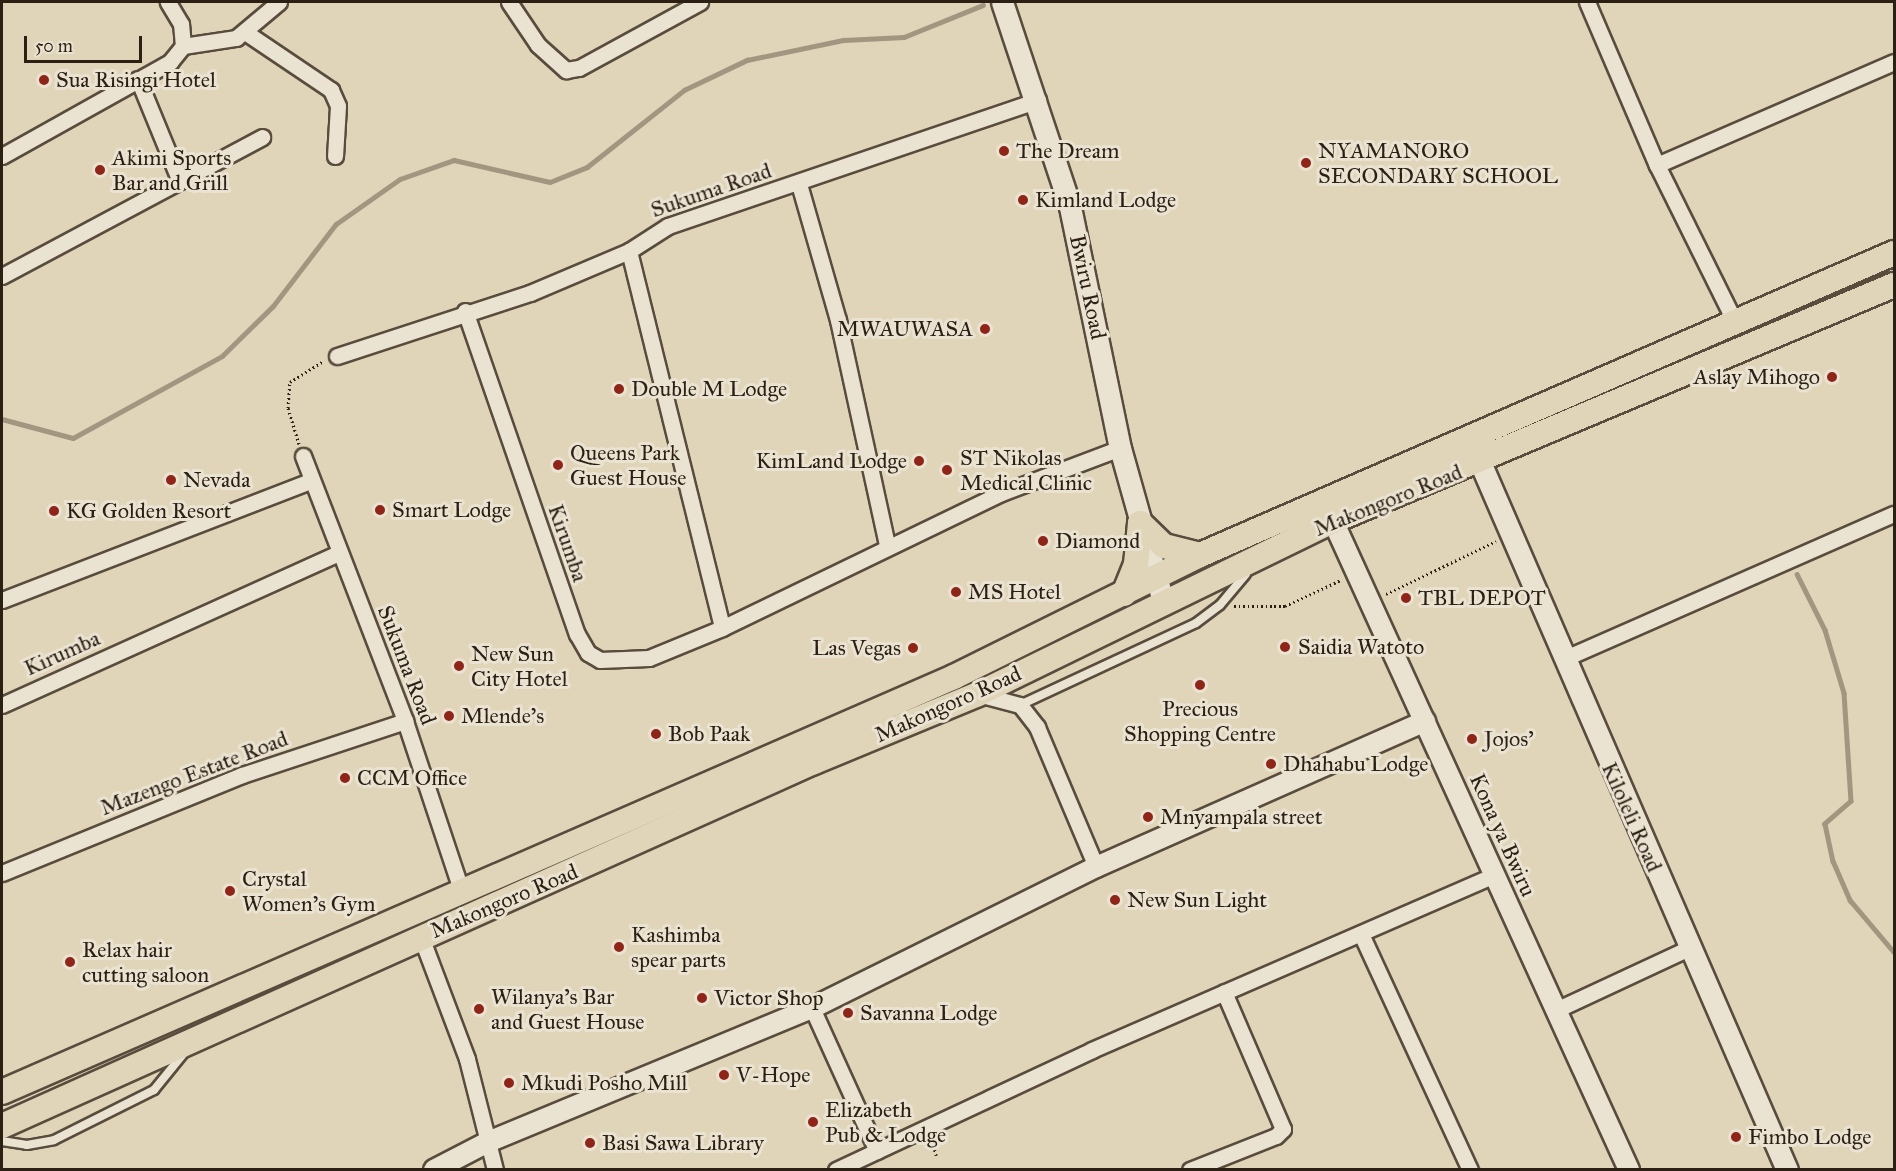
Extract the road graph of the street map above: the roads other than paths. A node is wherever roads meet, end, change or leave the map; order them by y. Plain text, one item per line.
1 (168, 2) edge
2 (279, 2) edge
3 (509, 2) edge
4 (700, 2) edge
5 (1002, 2) edge
6 (1589, 2) edge
7 (675, 8) edge
8 (245, 32) junction
9 (183, 46) junction
10 (1894, 62) edge
11 (138, 79) junction
12 (1038, 100) junction
13 (262, 137) dead end
14 (2, 156) edge
15 (335, 156) dead end
16 (1657, 165) junction
17 (179, 179) junction
18 (800, 184) junction
19 (629, 251) junction
20 (1894, 253) edge
21 (2, 276) edge
22 (1894, 285) edge
23 (465, 311) junction
24 (1734, 320) junction
25 (337, 356) road end
26 (1469, 437) junction
27 (1120, 448) junction
28 (303, 456) road end
29 (1479, 463) junction
30 (310, 481) junction
31 (1894, 514) edge
32 (1333, 521) junction
33 (1140, 523) junction
34 (887, 545) junction
35 (1270, 550) junction
36 (338, 553) junction
37 (1200, 555) junction
38 (1156, 578) junction
39 (1124, 594) junction
40 (2, 600) edge
41 (1163, 601) junction
42 (722, 628) junction
43 (1563, 659) junction
44 (978, 694) junction
45 (2, 705) edge
46 (1020, 705) junction
47 (405, 721) junction
48 (1425, 721) junction
49 (1096, 867) junction
50 (2, 873) edge
51 (1495, 875) junction
52 (462, 892) junction
53 (1361, 934) junction
54 (421, 937) junction
55 (1689, 948) junction
56 (1224, 992) junction
57 (812, 1008) junction
58 (1556, 1010) junction
59 (192, 1039) junction
60 (2, 1092) edge
61 (2, 1126) edge
62 (2, 1141) edge
63 (488, 1142) junction
64 (877, 1151) junction
65 (434, 1170) edge
66 (495, 1170) edge
67 (836, 1170) edge
68 (1190, 1170) edge
69 (1470, 1170) edge
70 (1629, 1170) edge
71 (1787, 1170) edge

1 - 9 street
2 - 8 street
3 - 7 street
4 - 7 street
5 - 12 main road, Bwiru Road
6 - 16 street
8 - 9 street
8 - 15 street
9 - 11 street
10 - 16 street
11 - 14 street
11 - 17 street
12 - 18 street, Sukuma Road
12 - 27 main road, Bwiru Road
13 - 17 street
16 - 24 street
17 - 21 street
18 - 19 street, Sukuma Road
18 - 34 street
19 - 23 street, Sukuma Road
19 - 42 street
20 - 24 main road, Makongoro Road
22 - 29 main road, Makongoro Road
23 - 25 street, Sukuma Road
23 - 42 street, Kirumba
24 - 26 main road, Makongoro Road
26 - 29 main road, Kiloleli Road
26 - 37 main road, Makongoro Road
27 - 33 main road, Bwiru Road
27 - 34 street, Kirumba
28 - 30 street, Sukuma Road
29 - 32 main road, Makongoro Road
29 - 43 main road, Kiloleli Road
30 - 36 street, Sukuma Road
30 - 40 street
31 - 43 street
32 - 35 main road, Makongoro Road
32 - 48 street, Kona ya Bwiru
33 - 37 main road
33 - 38 main road, Bwiru Road
33 - 39 main road
34 - 42 street, Kirumba
35 - 41 main road, Makongoro Road
35 - 46 lane
36 - 45 street, Kirumba
36 - 47 street, Sukuma Road
37 - 38 main road, Makongoro Road
38 - 39 main road, Makongoro Road
38 - 41 main road, Bwiru Road
39 - 52 main road, Makongoro Road
41 - 44 main road, Makongoro Road
43 - 55 main road, Kiloleli Road
44 - 46 street
44 - 54 main road, Makongoro Road
46 - 49 street
47 - 50 street, Mazengo Estate Road
47 - 52 street, Sukuma Road
48 - 49 street
48 - 51 street, Kona ya Bwiru
49 - 57 street
51 - 53 street
51 - 58 street, Kona ya Bwiru
52 - 60 main road, Makongoro Road
53 - 56 street
53 - 69 street
54 - 59 main road, Makongoro Road
54 - 63 street
55 - 58 street
55 - 71 main road, Kiloleli Road
56 - 64 street
56 - 68 street
57 - 63 street
57 - 64 street
58 - 70 street, Kona ya Bwiru
59 - 61 main road, Makongoro Road
59 - 62 lane
63 - 65 street
63 - 66 street
64 - 67 street

